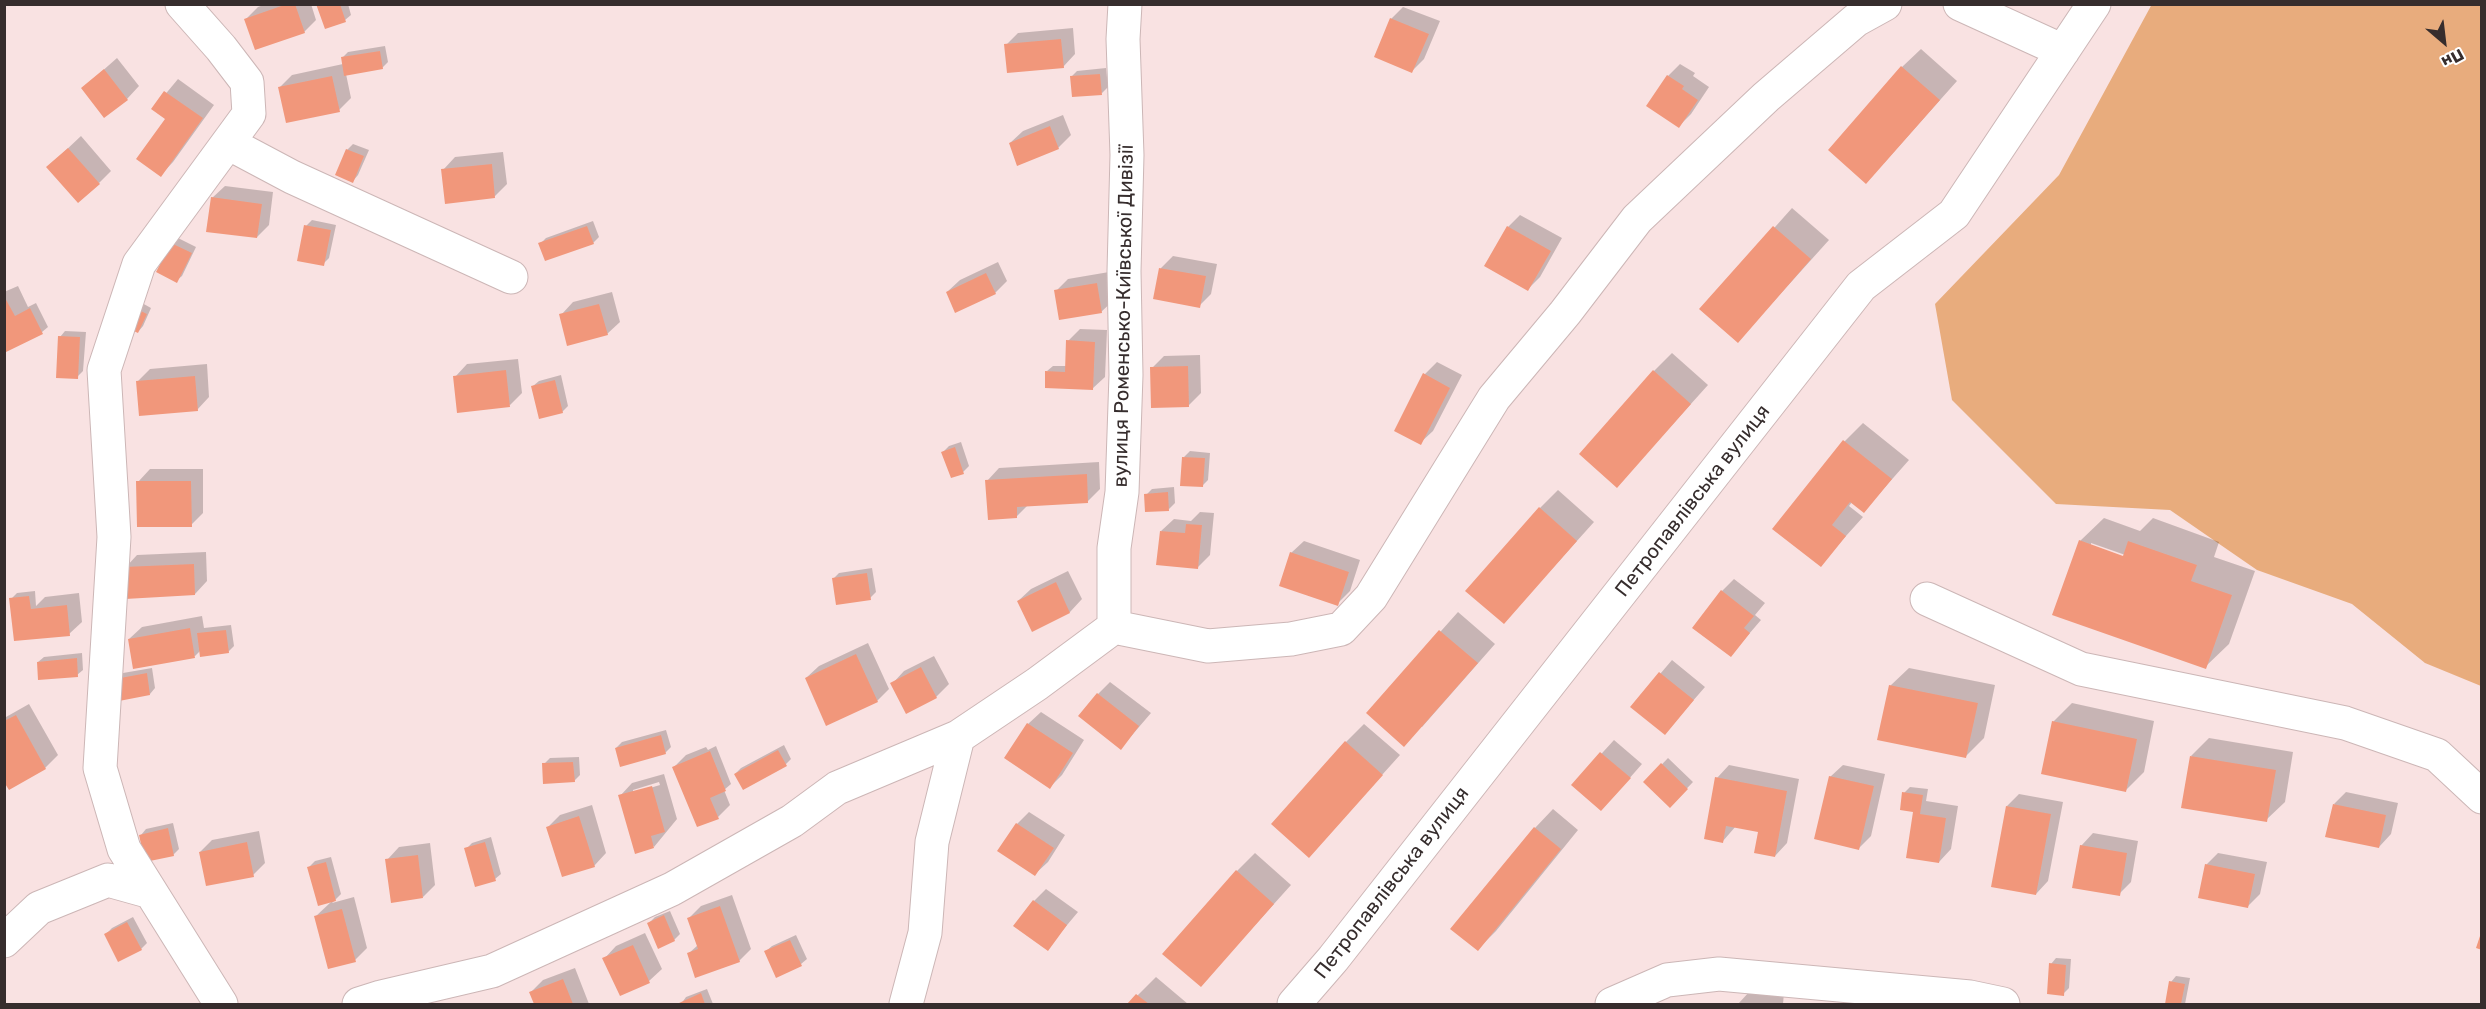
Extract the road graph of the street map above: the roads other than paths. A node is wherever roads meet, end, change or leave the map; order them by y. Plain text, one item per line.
1 (182, 4) edge
2 (1125, 4) edge
3 (1885, 4) edge
4 (1960, 4) edge
5 (2094, 4) edge
6 (2063, 51) junction
7 (228, 143) junction
8 (511, 277) dead end
9 (1927, 599) dead end
10 (1114, 627) junction
11 (958, 737) junction
12 (2481, 797) edge
13 (151, 892) junction
14 (4, 941) edge
15 (221, 1005) edge
16 (359, 1005) edge
17 (906, 1005) edge
18 (1294, 1005) edge
19 (1612, 1005) edge
20 (2003, 1005) edge

1 - 7 street
2 - 10 street, вулиця Роменсько-Київської Дивізії
3 - 10 street
4 - 6 street
5 - 6 street, Петропавлівська вулиця
6 - 18 street, Петропавлівська вулиця
7 - 8 street
7 - 13 street
9 - 12 street
10 - 11 street
11 - 16 street
11 - 17 street
13 - 14 street
13 - 15 street
19 - 20 street

